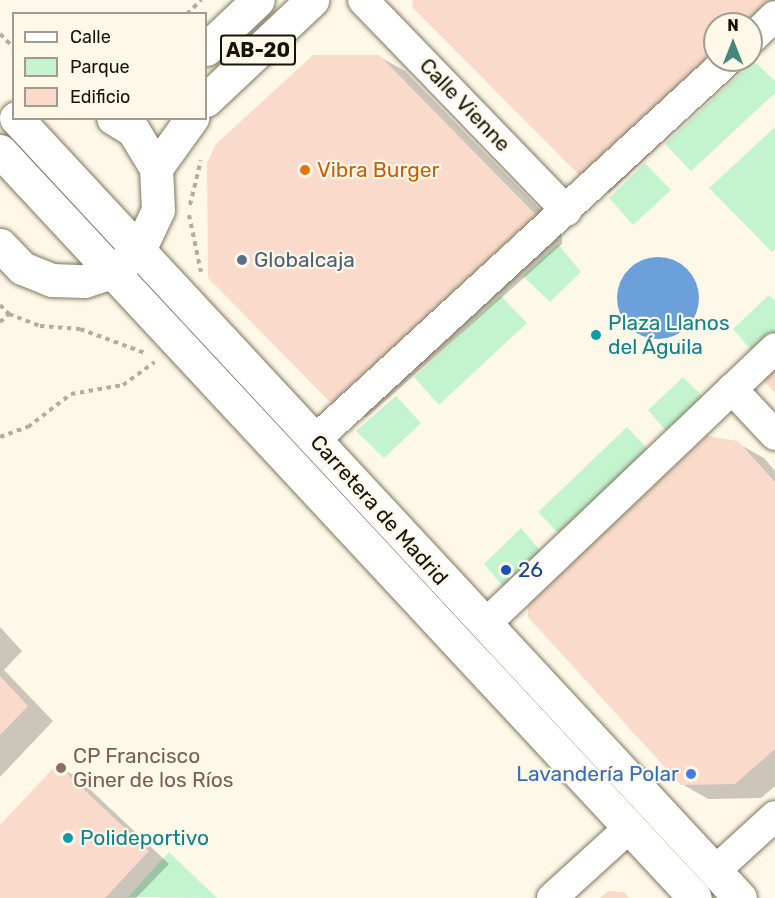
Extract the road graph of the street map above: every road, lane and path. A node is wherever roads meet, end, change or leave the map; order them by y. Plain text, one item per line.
1 (201, 0) edge
2 (258, 0) edge
3 (312, 0) edge
4 (363, 0) edge
5 (189, 12) edge
6 (775, 16) edge
7 (763, 28) edge
8 (0, 34) edge
9 (12, 46) edge
10 (207, 48) edge
11 (715, 72) edge
12 (207, 99) edge
13 (12, 120) edge
14 (116, 120) edge
15 (191, 120) edge
16 (0, 151) edge
17 (202, 158) dead end
18 (156, 168) junction
19 (567, 211) junction
20 (0, 245) edge
21 (140, 248) junction
22 (11, 271) edge
23 (114, 271) junction
24 (0, 304) edge
25 (199, 313) junction
26 (9, 314) junction
27 (0, 322) edge
28 (775, 348) edge
29 (732, 389) junction
30 (326, 430) dead end
31 (775, 435) edge
32 (0, 437) edge
33 (497, 613) dead end
34 (775, 816) edge
35 (629, 828) junction
36 (715, 871) junction
37 (552, 898) edge
38 (695, 898) edge
39 (741, 898) edge

1 - 5 path
2 - 10 main road, AB-20
3 - 12 main road, AB-20
4 - 19 street, Calle Vienne
6 - 7 street
8 - 9 path
11 - 19 street
13 - 21 main road, Carretera de Madrid
14 - 18 main road
15 - 18 main road
16 - 23 main road, Carretera de Madrid
17 - 25 path
18 - 21 main road
19 - 30 street
20 - 22 main road
21 - 23 main road
21 - 25 main road, Carretera de Madrid
22 - 23 main road
23 - 35 main road, Carretera de Madrid
24 - 26 path
25 - 36 main road, Carretera de Madrid
26 - 27 path
26 - 32 path
28 - 29 street
29 - 31 street
29 - 33 street
34 - 36 street
35 - 37 street
35 - 38 main road, Carretera de Madrid
36 - 39 main road, Carretera de Madrid

